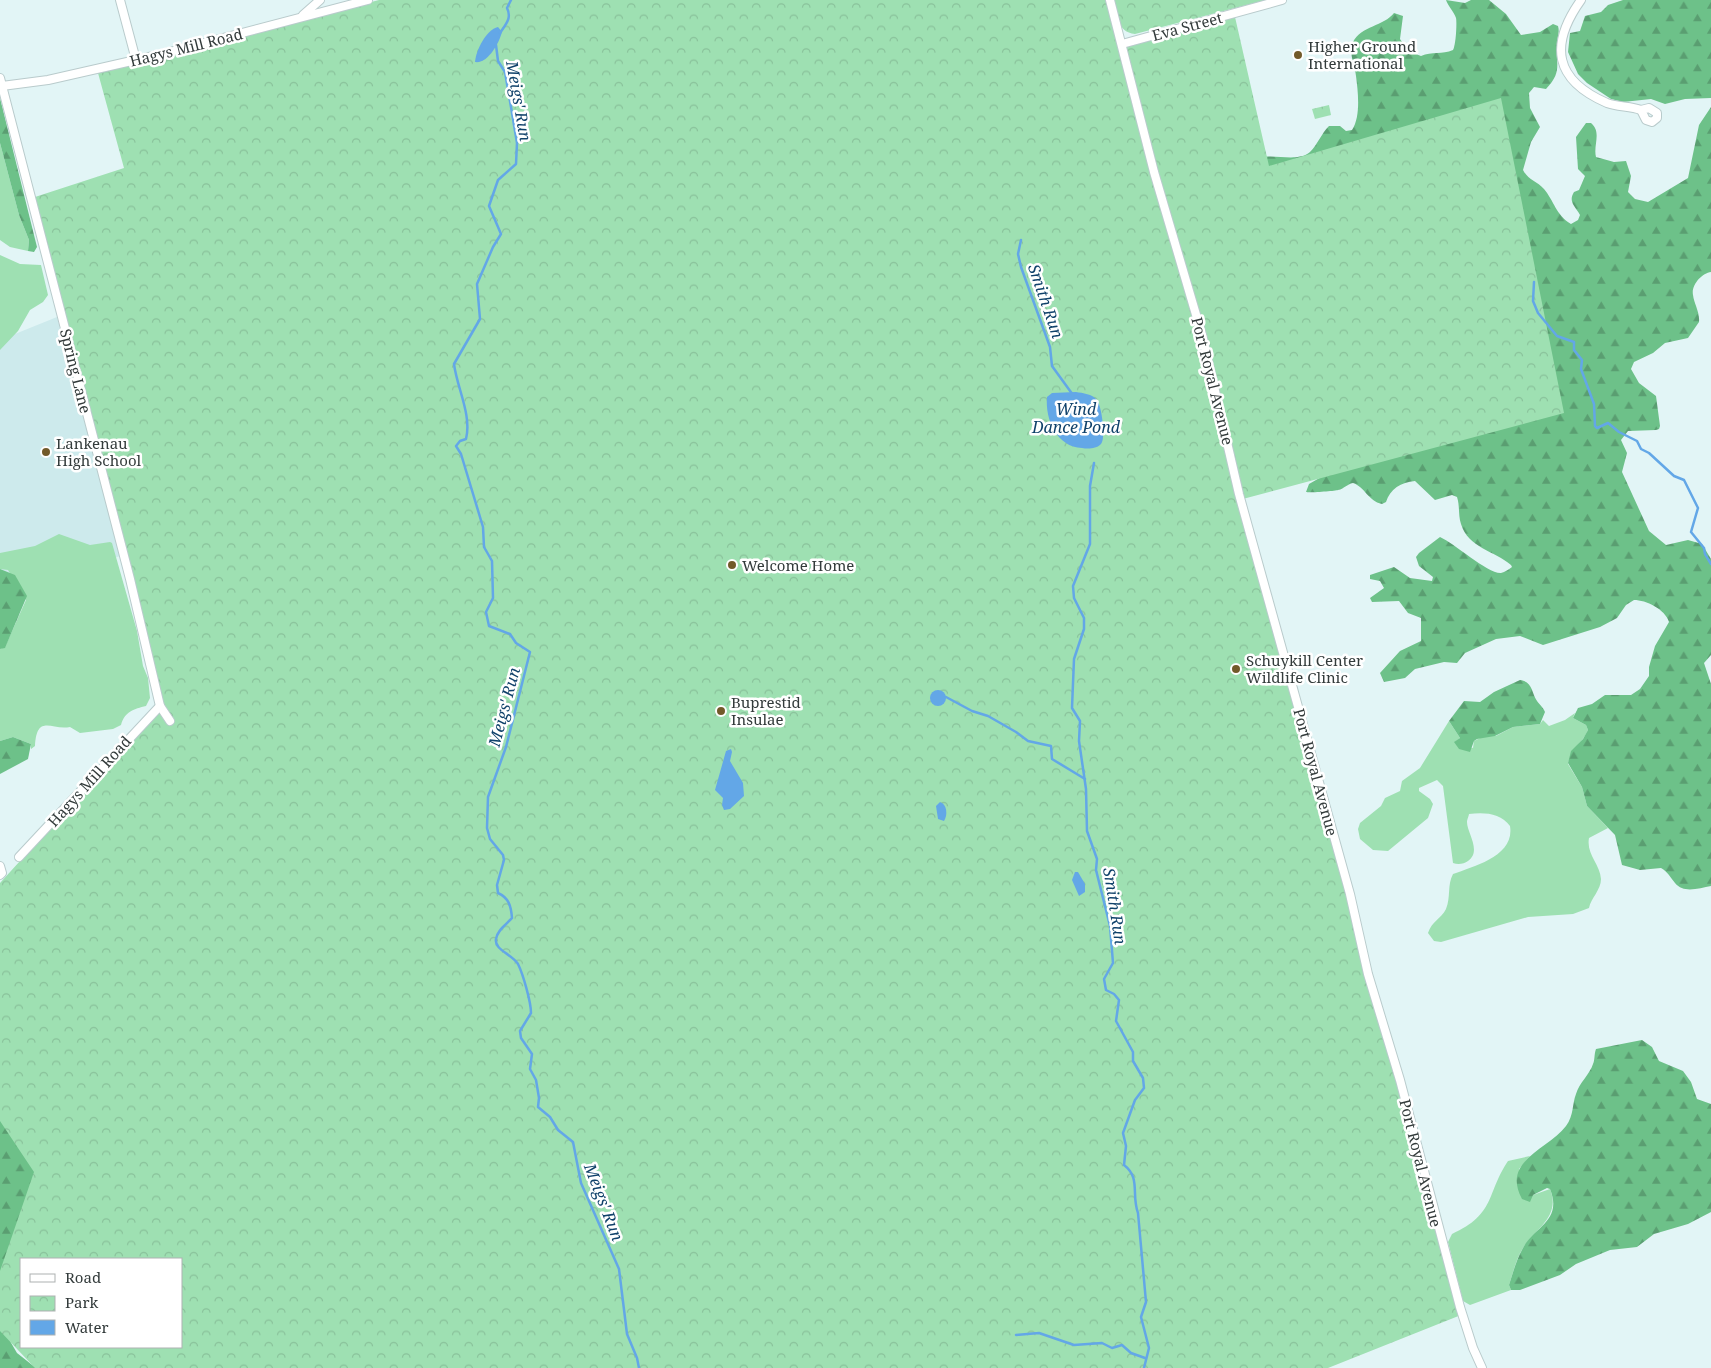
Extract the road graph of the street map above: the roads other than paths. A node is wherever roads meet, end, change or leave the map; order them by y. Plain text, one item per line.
1 (120, 0) edge
2 (320, 0) edge
3 (330, 0) edge
4 (368, 0) edge
5 (1110, 0) edge
6 (1282, 0) edge
7 (1581, 0) edge
8 (333, 9) junction
9 (300, 17) junction
10 (1122, 44) junction
11 (136, 60) junction
12 (0, 78) edge
13 (2, 86) junction
14 (1641, 110) dead end
15 (160, 706) junction
16 (170, 721) dead end
17 (19, 857) dead end
18 (1482, 1368) edge

1 - 11 street
2 - 9 street
3 - 8 street
4 - 8 street, Hagys Mill Road
5 - 10 street, Port Royal Avenue
6 - 10 street, Eva Street
7 - 14 street
8 - 9 street, Hagys Mill Road
9 - 11 street, Hagys Mill Road
10 - 18 street, Port Royal Avenue
11 - 13 street, Hagys Mill Road
12 - 13 street, Spring Lane
13 - 15 street, Spring Lane
15 - 16 street, Spring Lane
15 - 17 street, Hagys Mill Road

